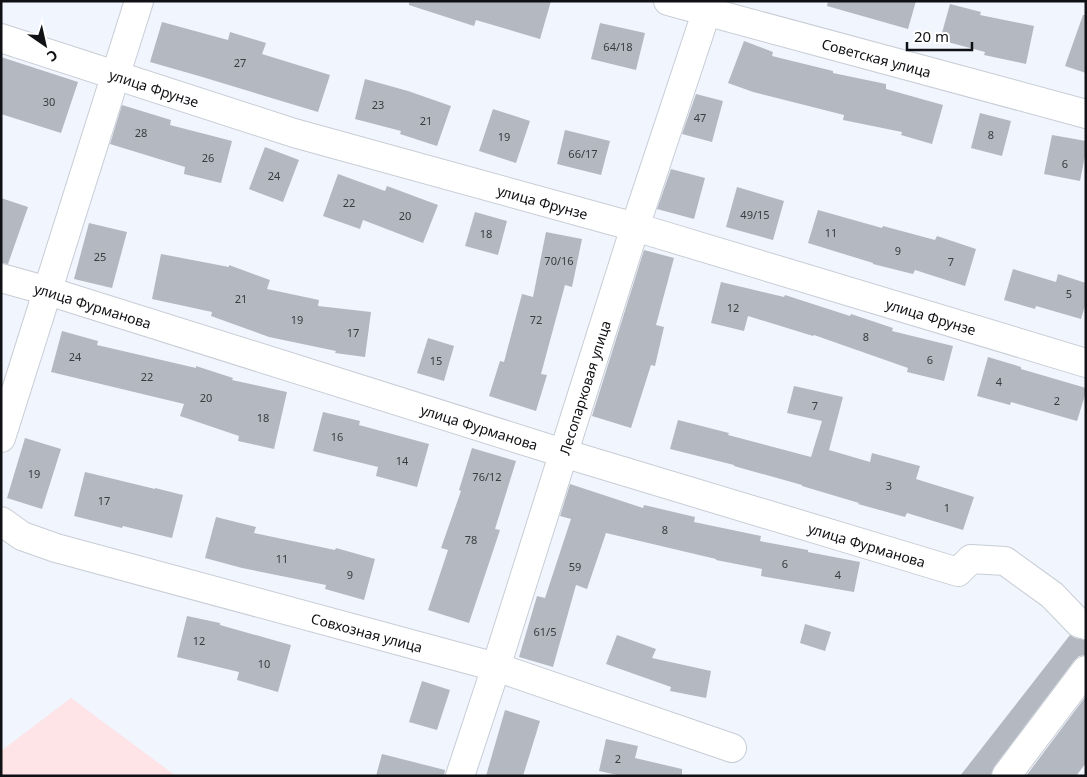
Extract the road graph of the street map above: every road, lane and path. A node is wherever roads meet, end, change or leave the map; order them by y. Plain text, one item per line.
1 (139, 1) edge
2 (668, 1) edge
3 (708, 7) edge
4 (1, 38) edge
5 (116, 75) junction
6 (1086, 114) edge
7 (635, 227) junction
8 (1, 278) edge
9 (48, 291) junction
10 (1086, 363) edge
11 (1, 438) edge
12 (563, 453) junction
13 (1, 521) edge
14 (1082, 615) edge
15 (496, 667) junction
16 (1086, 670) edge
17 (732, 748) dead end
18 (460, 776) edge
19 (1006, 776) edge

1 - 5 street
2 - 3 street, Советская улица
3 - 6 street, Советская улица
3 - 7 street, Лесопарковая улица
4 - 5 street, улица Фрунзе
5 - 7 street, улица Фрунзе
5 - 9 street
7 - 10 street, улица Фрунзе
7 - 12 street, Лесопарковая улица
8 - 9 street, улица Фурманова
9 - 11 street
9 - 12 street, улица Фурманова
12 - 14 street, улица Фурманова
12 - 15 street, Лесопарковая улица
13 - 15 street, Совхозная улица
15 - 17 street, Совхозная улица
15 - 18 street, Лесопарковая улица
16 - 19 street

